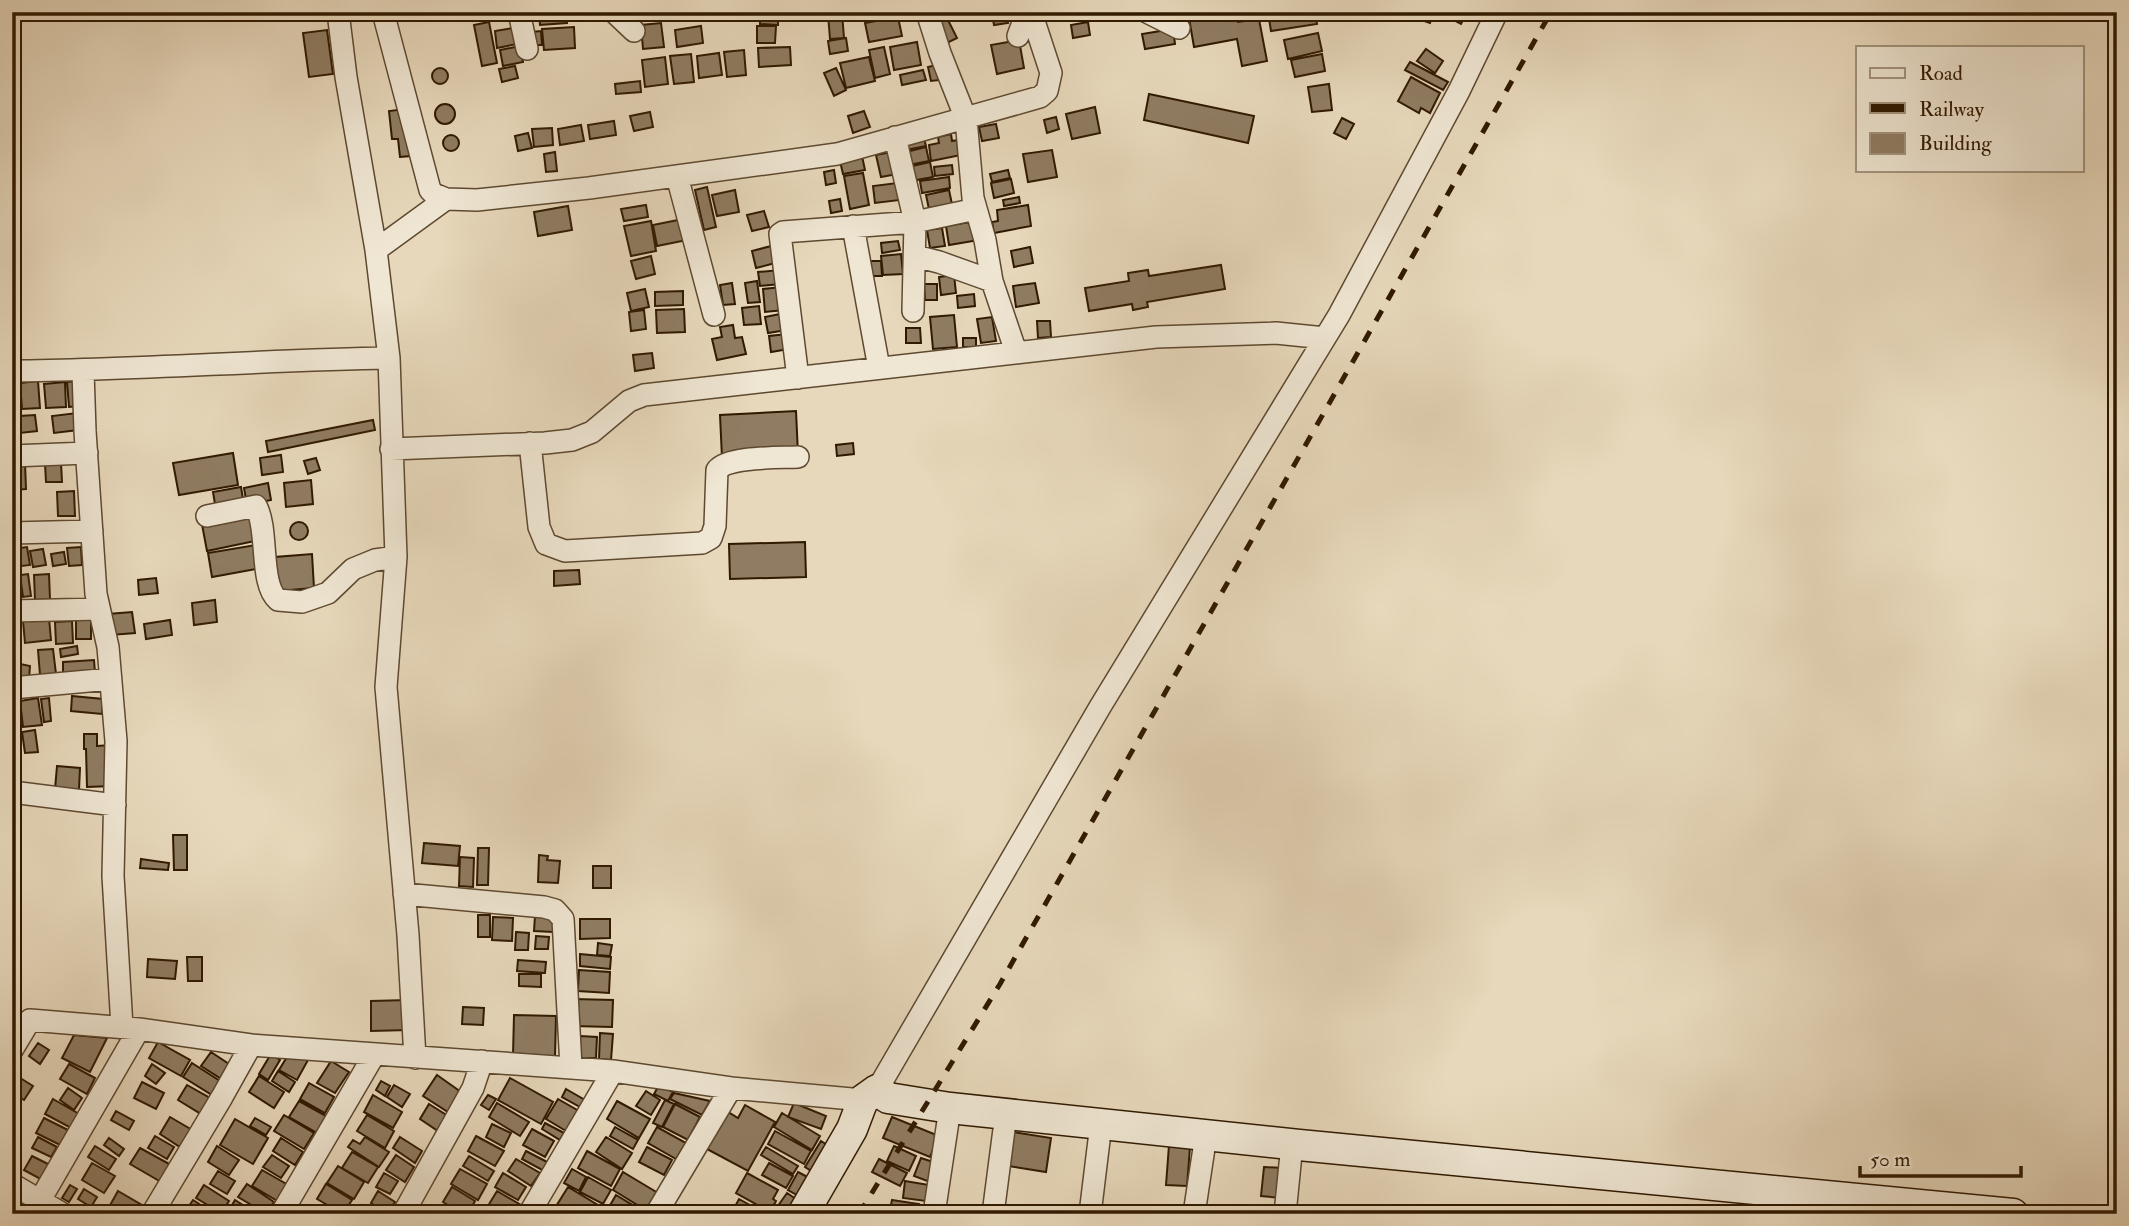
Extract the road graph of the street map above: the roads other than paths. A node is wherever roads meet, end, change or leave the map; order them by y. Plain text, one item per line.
1 (338, 12) edge
2 (383, 12) edge
3 (519, 12) edge
4 (614, 12) edge
5 (927, 12) edge
6 (1029, 12) edge
7 (1147, 12) edge
8 (1497, 12) edge
9 (1179, 27) dead end
10 (634, 31) dead end
11 (1018, 36) dead end
12 (527, 49) dead end
13 (966, 119) junction
14 (895, 137) junction
15 (677, 176) junction
16 (446, 199) junction
17 (976, 209) junction
18 (915, 222) junction
19 (853, 226) junction
20 (376, 250) junction
21 (915, 256) junction
22 (992, 281) junction
23 (913, 311) dead end
24 (714, 315) dead end
25 (1325, 338) junction
26 (1016, 352) junction
27 (389, 358) junction
28 (879, 368) junction
29 (12, 371) edge
30 (83, 371) junction
31 (798, 378) junction
32 (530, 443) junction
33 (391, 449) junction
34 (87, 453) junction
35 (12, 456) edge
36 (798, 457) dead end
37 (207, 516) dead end
38 (92, 531) junction
39 (12, 533) edge
40 (396, 557) junction
41 (99, 609) junction
42 (12, 611) edge
43 (110, 679) junction
44 (12, 688) edge
45 (12, 792) edge
46 (115, 805) junction
47 (404, 894) junction
48 (21, 1019) edge
49 (131, 1028) junction
50 (251, 1045) junction
51 (12, 1050) edge
52 (374, 1055) junction
53 (415, 1058) junction
54 (482, 1061) junction
55 (571, 1067) junction
56 (613, 1071) junction
57 (732, 1088) junction
58 (870, 1095) junction
59 (950, 1108) junction
60 (1006, 1114) junction
61 (1101, 1124) junction
62 (1206, 1135) junction
63 (1292, 1144) junction
64 (12, 1184) edge
65 (36, 1207) edge
66 (63, 1214) edge
67 (152, 1214) edge
68 (281, 1214) edge
69 (403, 1214) edge
70 (528, 1214) edge
71 (656, 1214) edge
72 (803, 1214) edge
73 (934, 1214) edge
74 (993, 1214) edge
75 (1090, 1214) edge
76 (1194, 1214) edge
77 (1285, 1214) edge
78 (2013, 1214) edge

1 - 20 street
2 - 16 street
3 - 12 street
4 - 10 street
5 - 13 street
6 - 11 street
6 - 13 street
7 - 9 street
8 - 25 street
13 - 14 street
13 - 17 street
14 - 15 street
14 - 18 street
15 - 16 street
15 - 24 street
16 - 20 street
17 - 18 street
17 - 22 street
18 - 19 street
18 - 21 street
19 - 28 street
19 - 31 street
20 - 27 street
21 - 22 street
21 - 23 street
22 - 26 street
25 - 26 street
25 - 58 street
26 - 28 street
27 - 30 street
27 - 33 street
28 - 31 street
29 - 30 street
30 - 34 street
31 - 32 street
32 - 33 street
32 - 36 street
33 - 40 street
34 - 35 street
34 - 38 street
37 - 40 street
38 - 39 street
38 - 41 street
40 - 47 street
41 - 42 street
41 - 43 street
43 - 44 street
43 - 46 street
45 - 46 street
46 - 49 street
47 - 53 street
47 - 55 street
48 - 49 street
48 - 51 street
49 - 50 street
49 - 65 street
50 - 52 street
50 - 67 street
52 - 53 street
52 - 68 street
53 - 54 street
54 - 55 street
54 - 69 street
55 - 56 street
56 - 57 street
56 - 70 street
57 - 58 street
57 - 71 street
58 - 59 street
58 - 72 street
59 - 60 street
59 - 73 street
60 - 61 street
60 - 74 street
61 - 62 street
61 - 75 street
62 - 63 street
62 - 76 street
63 - 77 street
63 - 78 street
64 - 65 street
65 - 66 street

